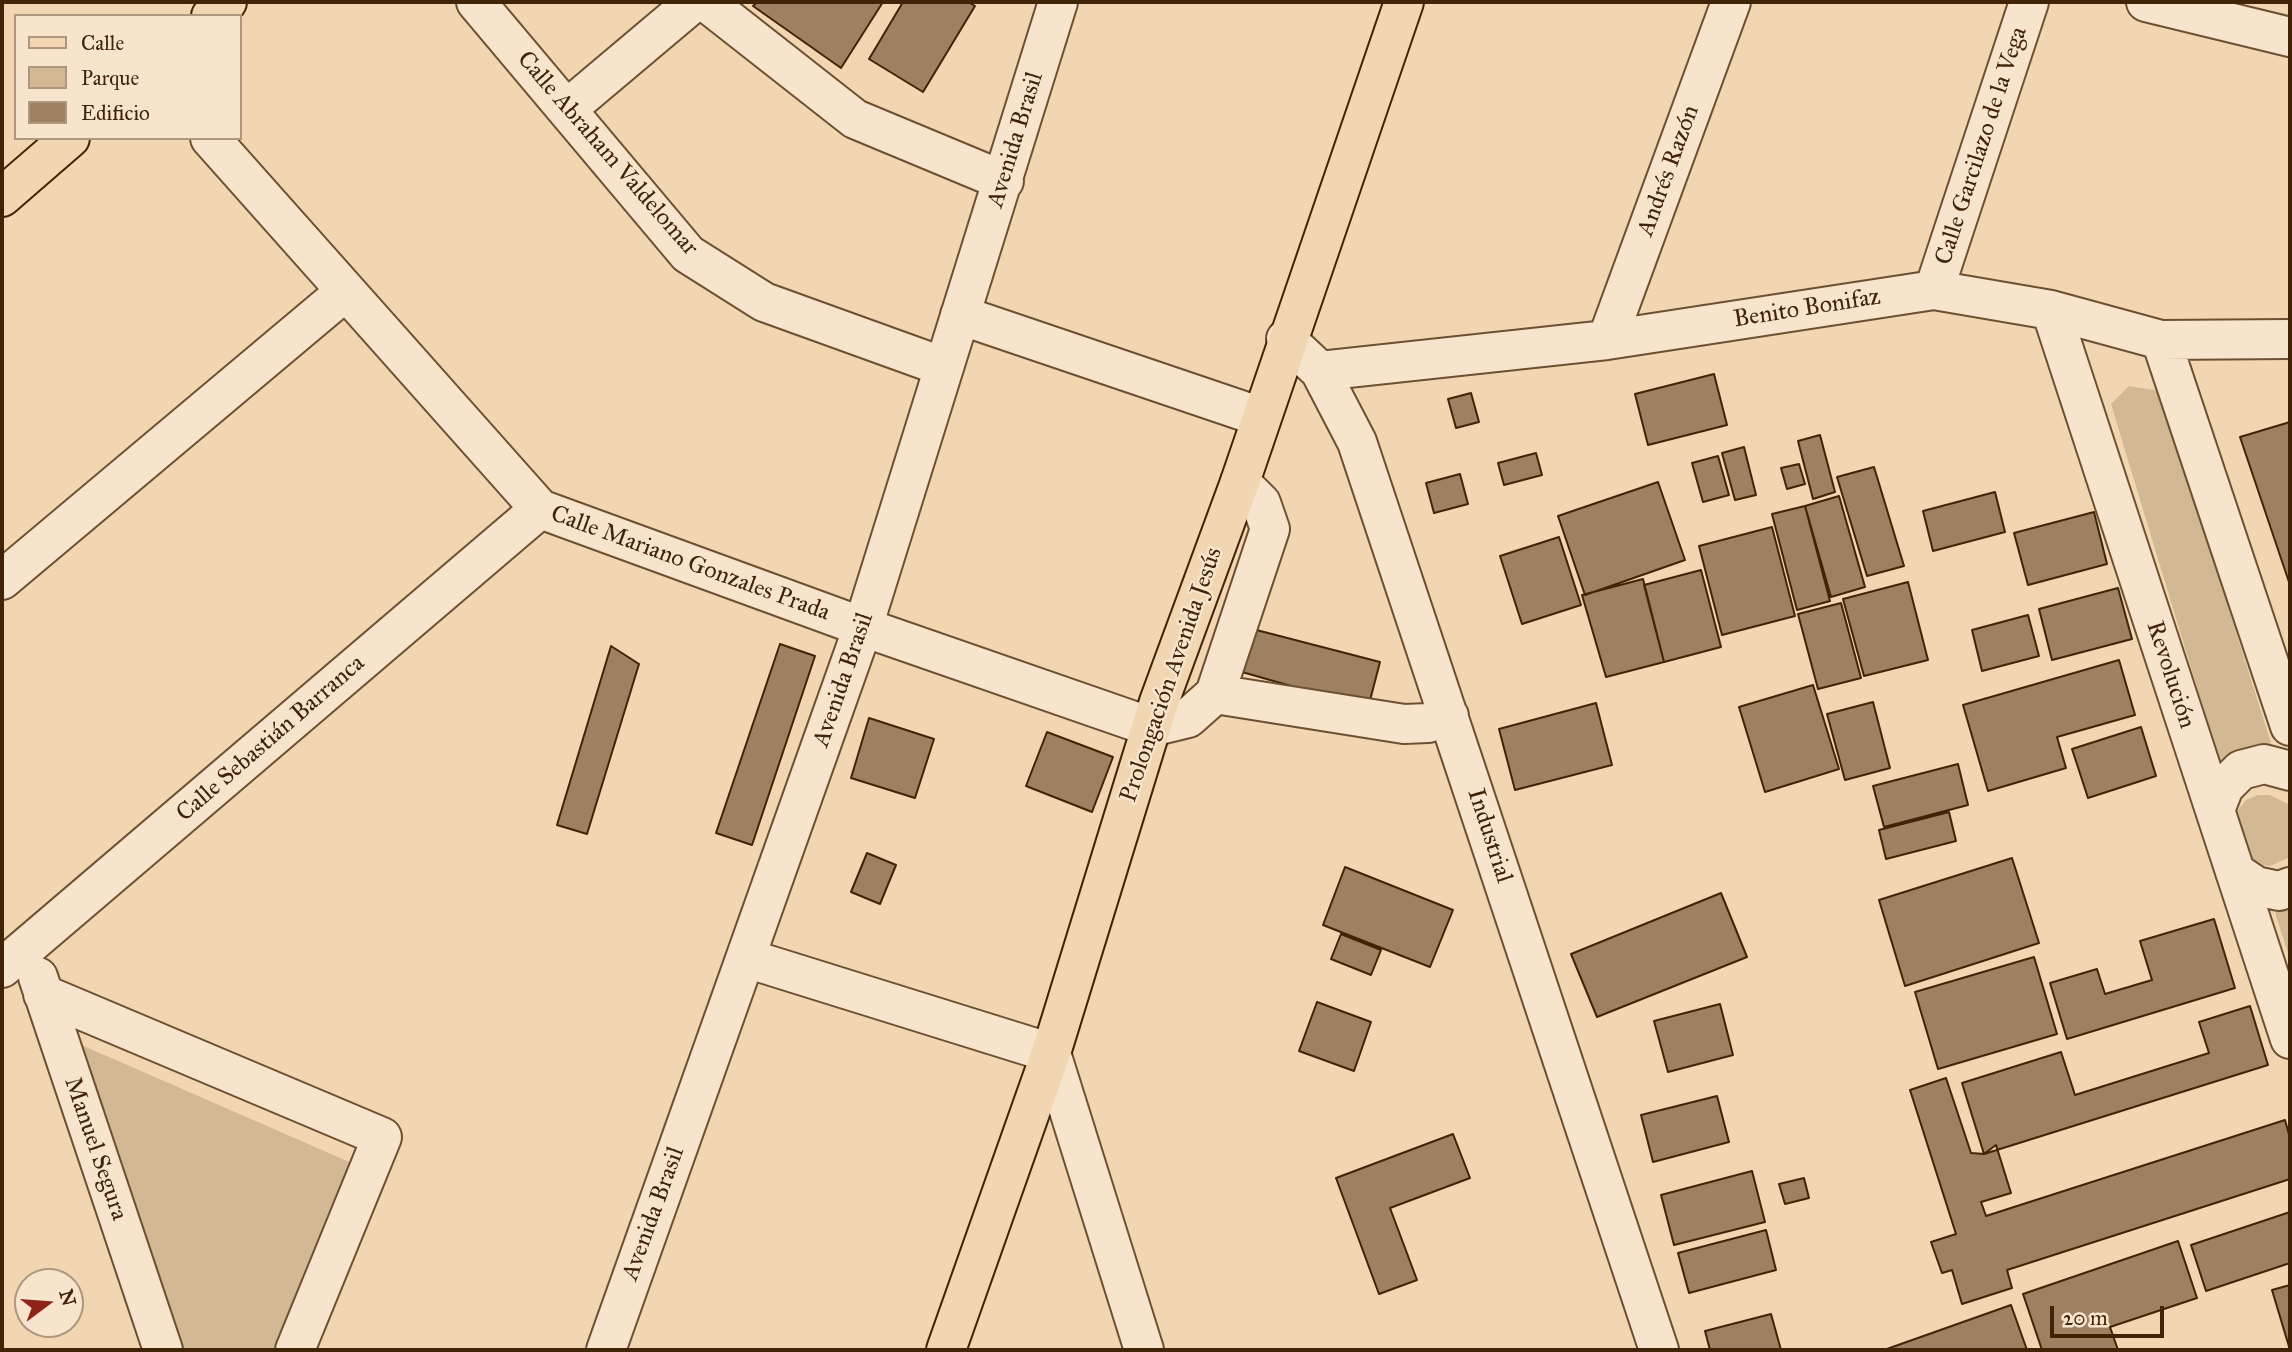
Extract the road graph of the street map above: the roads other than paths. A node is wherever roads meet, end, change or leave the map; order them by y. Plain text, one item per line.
1 (227, 2) edge
2 (476, 2) edge
3 (694, 2) edge
4 (706, 2) edge
5 (1058, 2) edge
6 (1404, 2) edge
7 (1731, 2) edge
8 (2029, 2) edge
9 (2146, 2) edge
10 (213, 14) edge
11 (2290, 37) edge
12 (566, 109) junction
13 (68, 140) edge
14 (212, 140) edge
15 (1004, 181) junction
16 (2, 197) edge
17 (1934, 289) junction
18 (346, 291) junction
19 (2051, 310) junction
20 (960, 315) junction
21 (1286, 339) junction
22 (2290, 339) edge
23 (1607, 340) junction
24 (2161, 340) junction
25 (944, 367) junction
26 (1320, 371) junction
27 (1261, 417) junction
28 (1240, 482) junction
29 (540, 509) junction
30 (2, 580) edge
31 (863, 627) junction
32 (1215, 694) junction
33 (1449, 716) junction
34 (2290, 726) edge
35 (1151, 727) junction
36 (2290, 771) edge
37 (2215, 810) junction
38 (2235, 872) junction
39 (2290, 887) edge
40 (15, 957) edge
41 (746, 958) junction
42 (43, 994) junction
43 (2290, 1039) edge
44 (1051, 1053) junction
45 (163, 1350) edge
46 (295, 1350) edge
47 (606, 1350) edge
48 (946, 1350) edge
49 (1144, 1350) edge
50 (1659, 1350) edge

1 - 10 main road
2 - 12 street, Calle Abraham Valdelomar
3 - 12 street
4 - 15 street
5 - 15 street, Avenida Brasil
6 - 21 main road, Prolongación Avenida Jesús
7 - 23 street, Andrés Razón
8 - 17 street, Calle Garcilazo de la Vega
9 - 11 street
12 - 25 street, Calle Abraham Valdelomar
13 - 16 main road
14 - 18 street, Calle Mariano Gonzales Prada
15 - 20 street, Avenida Brasil
17 - 19 street, Benito Bonifaz
17 - 23 street, Benito Bonifaz
18 - 29 street, Calle Mariano Gonzales Prada
18 - 30 street
19 - 24 street, Benito Bonifaz
19 - 37 street, Revolución
20 - 25 street, Avenida Brasil
20 - 27 street
21 - 26 street, Industrial
21 - 27 main road, Prolongación Avenida Jesús
22 - 24 street, Benito Bonifaz
23 - 26 street, Benito Bonifaz
24 - 34 street
25 - 31 street, Avenida Brasil
26 - 33 street, Industrial
27 - 28 main road, Prolongación Avenida Jesús
28 - 32 street
28 - 35 main road, Prolongación Avenida Jesús
29 - 31 street, Calle Mariano Gonzales Prada
29 - 40 street, Calle Sebastián Barranca
31 - 35 street, Calle Mariano Gonzales Prada
31 - 41 street, Avenida Brasil
32 - 33 street
32 - 35 street
33 - 50 street, Industrial
35 - 44 main road, Prolongación Avenida Jesús
36 - 37 street
37 - 38 street, Revolución
38 - 39 street
38 - 43 street, Revolución
40 - 42 street, Manuel Segura
41 - 44 street
41 - 47 street, Avenida Brasil
42 - 45 street, Manuel Segura
42 - 46 street
44 - 48 main road, Prolongación Avenida Jesús
44 - 49 street

